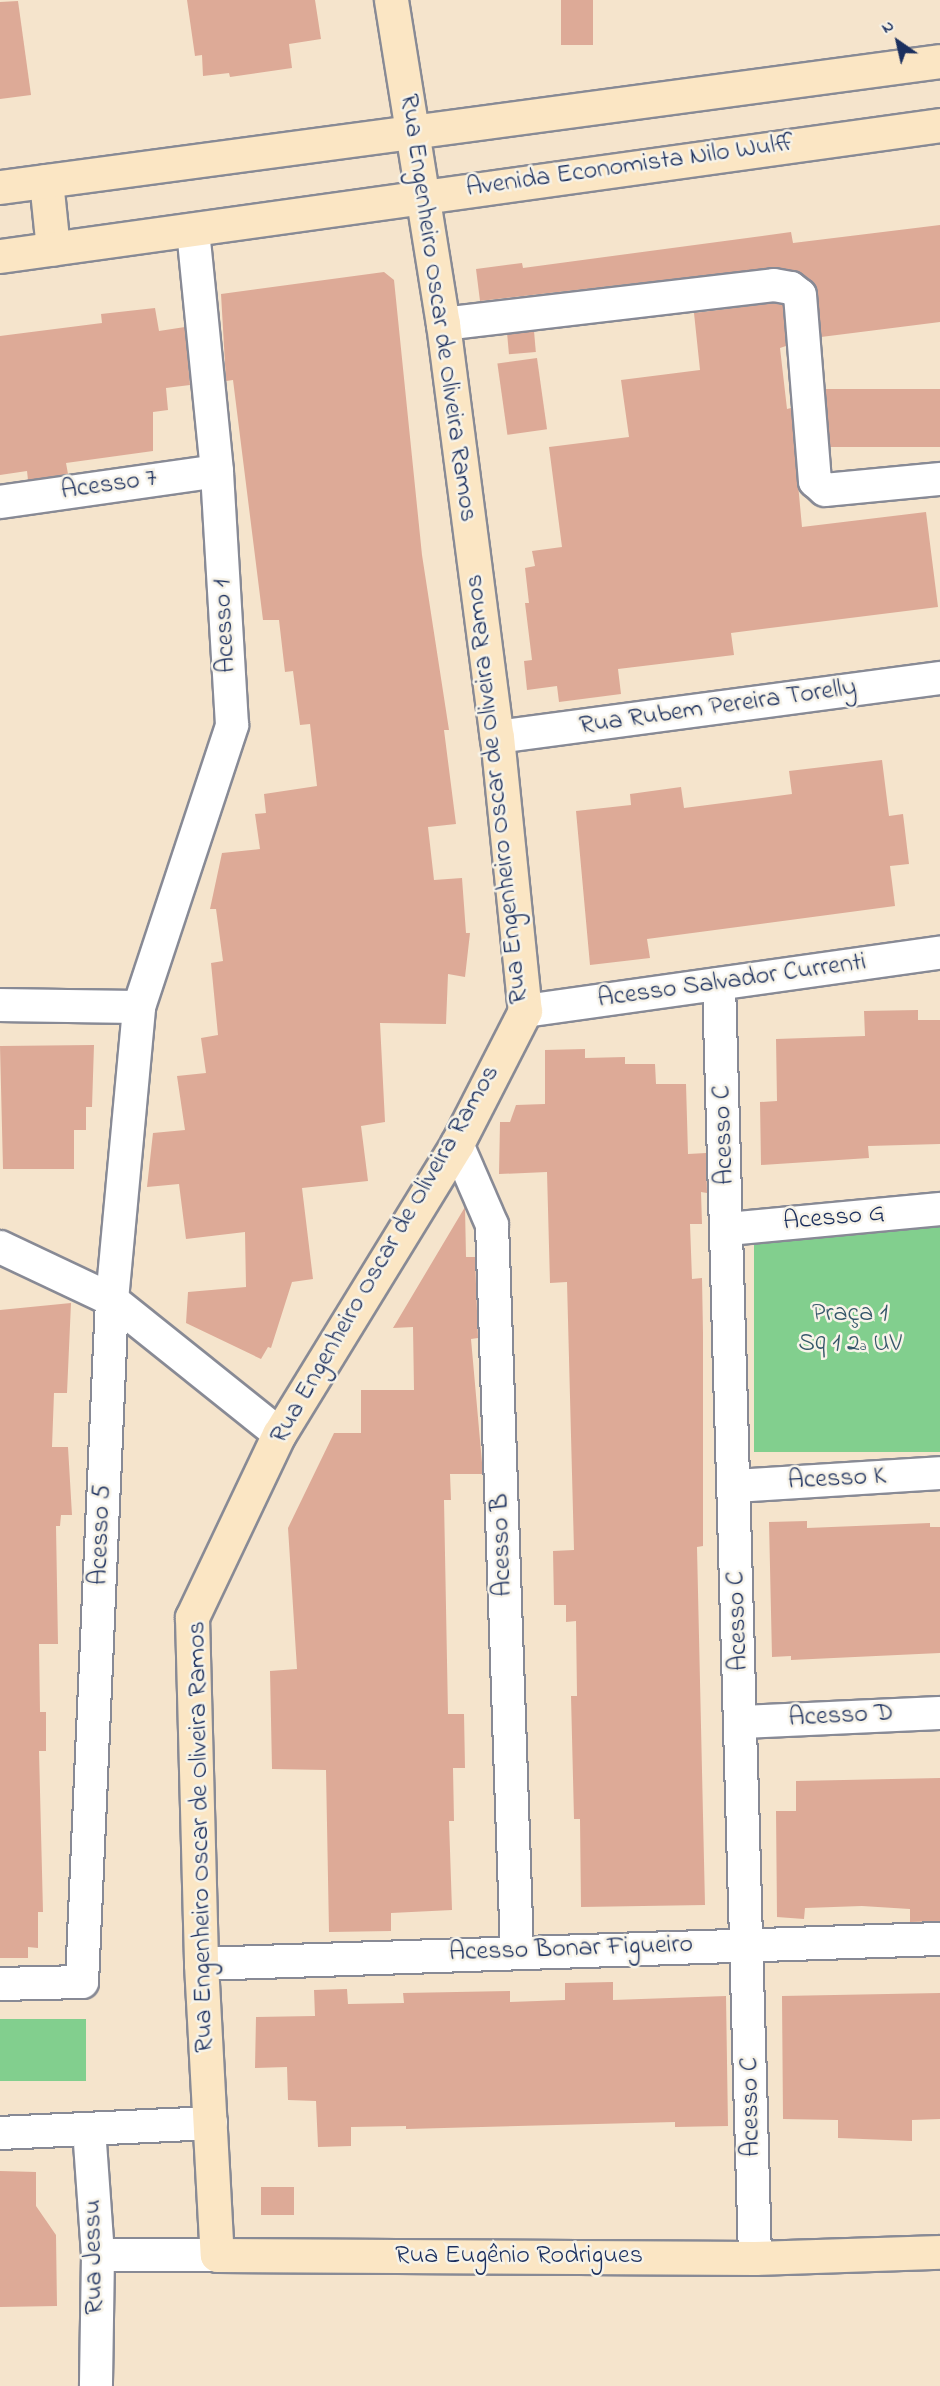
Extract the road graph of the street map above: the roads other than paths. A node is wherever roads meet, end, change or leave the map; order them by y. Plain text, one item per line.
1 (391, 0) edge
2 (940, 61) edge
3 (940, 125) edge
4 (412, 132) junction
5 (46, 181) junction
6 (0, 187) edge
7 (423, 195) junction
8 (193, 230) junction
9 (53, 249) junction
10 (0, 256) edge
11 (443, 324) junction
12 (217, 471) junction
13 (940, 479) edge
14 (0, 502) edge
15 (940, 678) edge
16 (497, 737) junction
17 (940, 953) edge
18 (720, 984) junction
19 (0, 1005) edge
20 (139, 1007) junction
21 (525, 1011) junction
22 (457, 1144) junction
23 (940, 1209) edge
24 (728, 1229) junction
25 (0, 1247) edge
26 (112, 1300) junction
27 (279, 1434) junction
28 (940, 1473) edge
29 (735, 1486) junction
30 (940, 1713) edge
31 (742, 1722) junction
32 (940, 1939) edge
33 (748, 1943) junction
34 (518, 1953) junction
35 (201, 1964) junction
36 (0, 1984) edge
37 (211, 2123) junction
38 (89, 2129) junction
39 (0, 2133) edge
40 (940, 2253) edge
41 (98, 2255) junction
42 (217, 2255) junction
43 (755, 2258) junction
44 (96, 2386) edge

1 - 4 street, Rua Engenheiro Oscar de Oliveira Ramos
2 - 4 street
3 - 7 street, Avenida Economista Nilo Wulff
4 - 5 street
4 - 7 street, Rua Engenheiro Oscar de Oliveira Ramos
5 - 6 street
5 - 9 street
7 - 8 street, Avenida Economista Nilo Wulff
7 - 11 street, Rua Engenheiro Oscar de Oliveira Ramos
8 - 9 street, Avenida Economista Nilo Wulff
8 - 12 street, Acesso 1
9 - 10 street, Avenida Economista Nilo Wulff
11 - 13 street
11 - 16 street, Rua Engenheiro Oscar de Oliveira Ramos
12 - 14 street, Acesso 7
12 - 20 street, Acesso 1
15 - 16 street, Rua Rubem Pereira Torelly
16 - 21 street, Rua Engenheiro Oscar de Oliveira Ramos
17 - 18 street, Acesso Salvador Currenti
18 - 21 street, Acesso Salvador Currenti
18 - 24 street, Acesso C
19 - 20 street
20 - 26 street, Acesso 5
21 - 22 street, Rua Engenheiro Oscar de Oliveira Ramos
22 - 27 street, Rua Engenheiro Oscar de Oliveira Ramos
22 - 34 street, Acesso B
23 - 24 street, Acesso G
24 - 29 street, Acesso C
25 - 26 street
26 - 27 street
26 - 36 street, Acesso 5
27 - 35 street, Rua Engenheiro Oscar de Oliveira Ramos
28 - 29 street, Acesso K
29 - 31 street, Acesso C
30 - 31 street, Acesso D
31 - 33 street, Acesso C
32 - 33 street, Acesso Bonar Figueiro
33 - 34 street, Acesso Bonar Figueiro
33 - 43 street, Acesso C
34 - 35 street, Acesso Bonar Figueiro
35 - 37 street, Rua Engenheiro Oscar de Oliveira Ramos
37 - 38 street
37 - 42 street, Rua Engenheiro Oscar de Oliveira Ramos
38 - 39 street
38 - 41 street, Rua Jessu
40 - 43 street, Rua Eugênio Rodrigues
41 - 42 street, Rua Eugênio Rodrigues
41 - 44 street, Rua Jessu
42 - 43 street, Rua Eugênio Rodrigues

